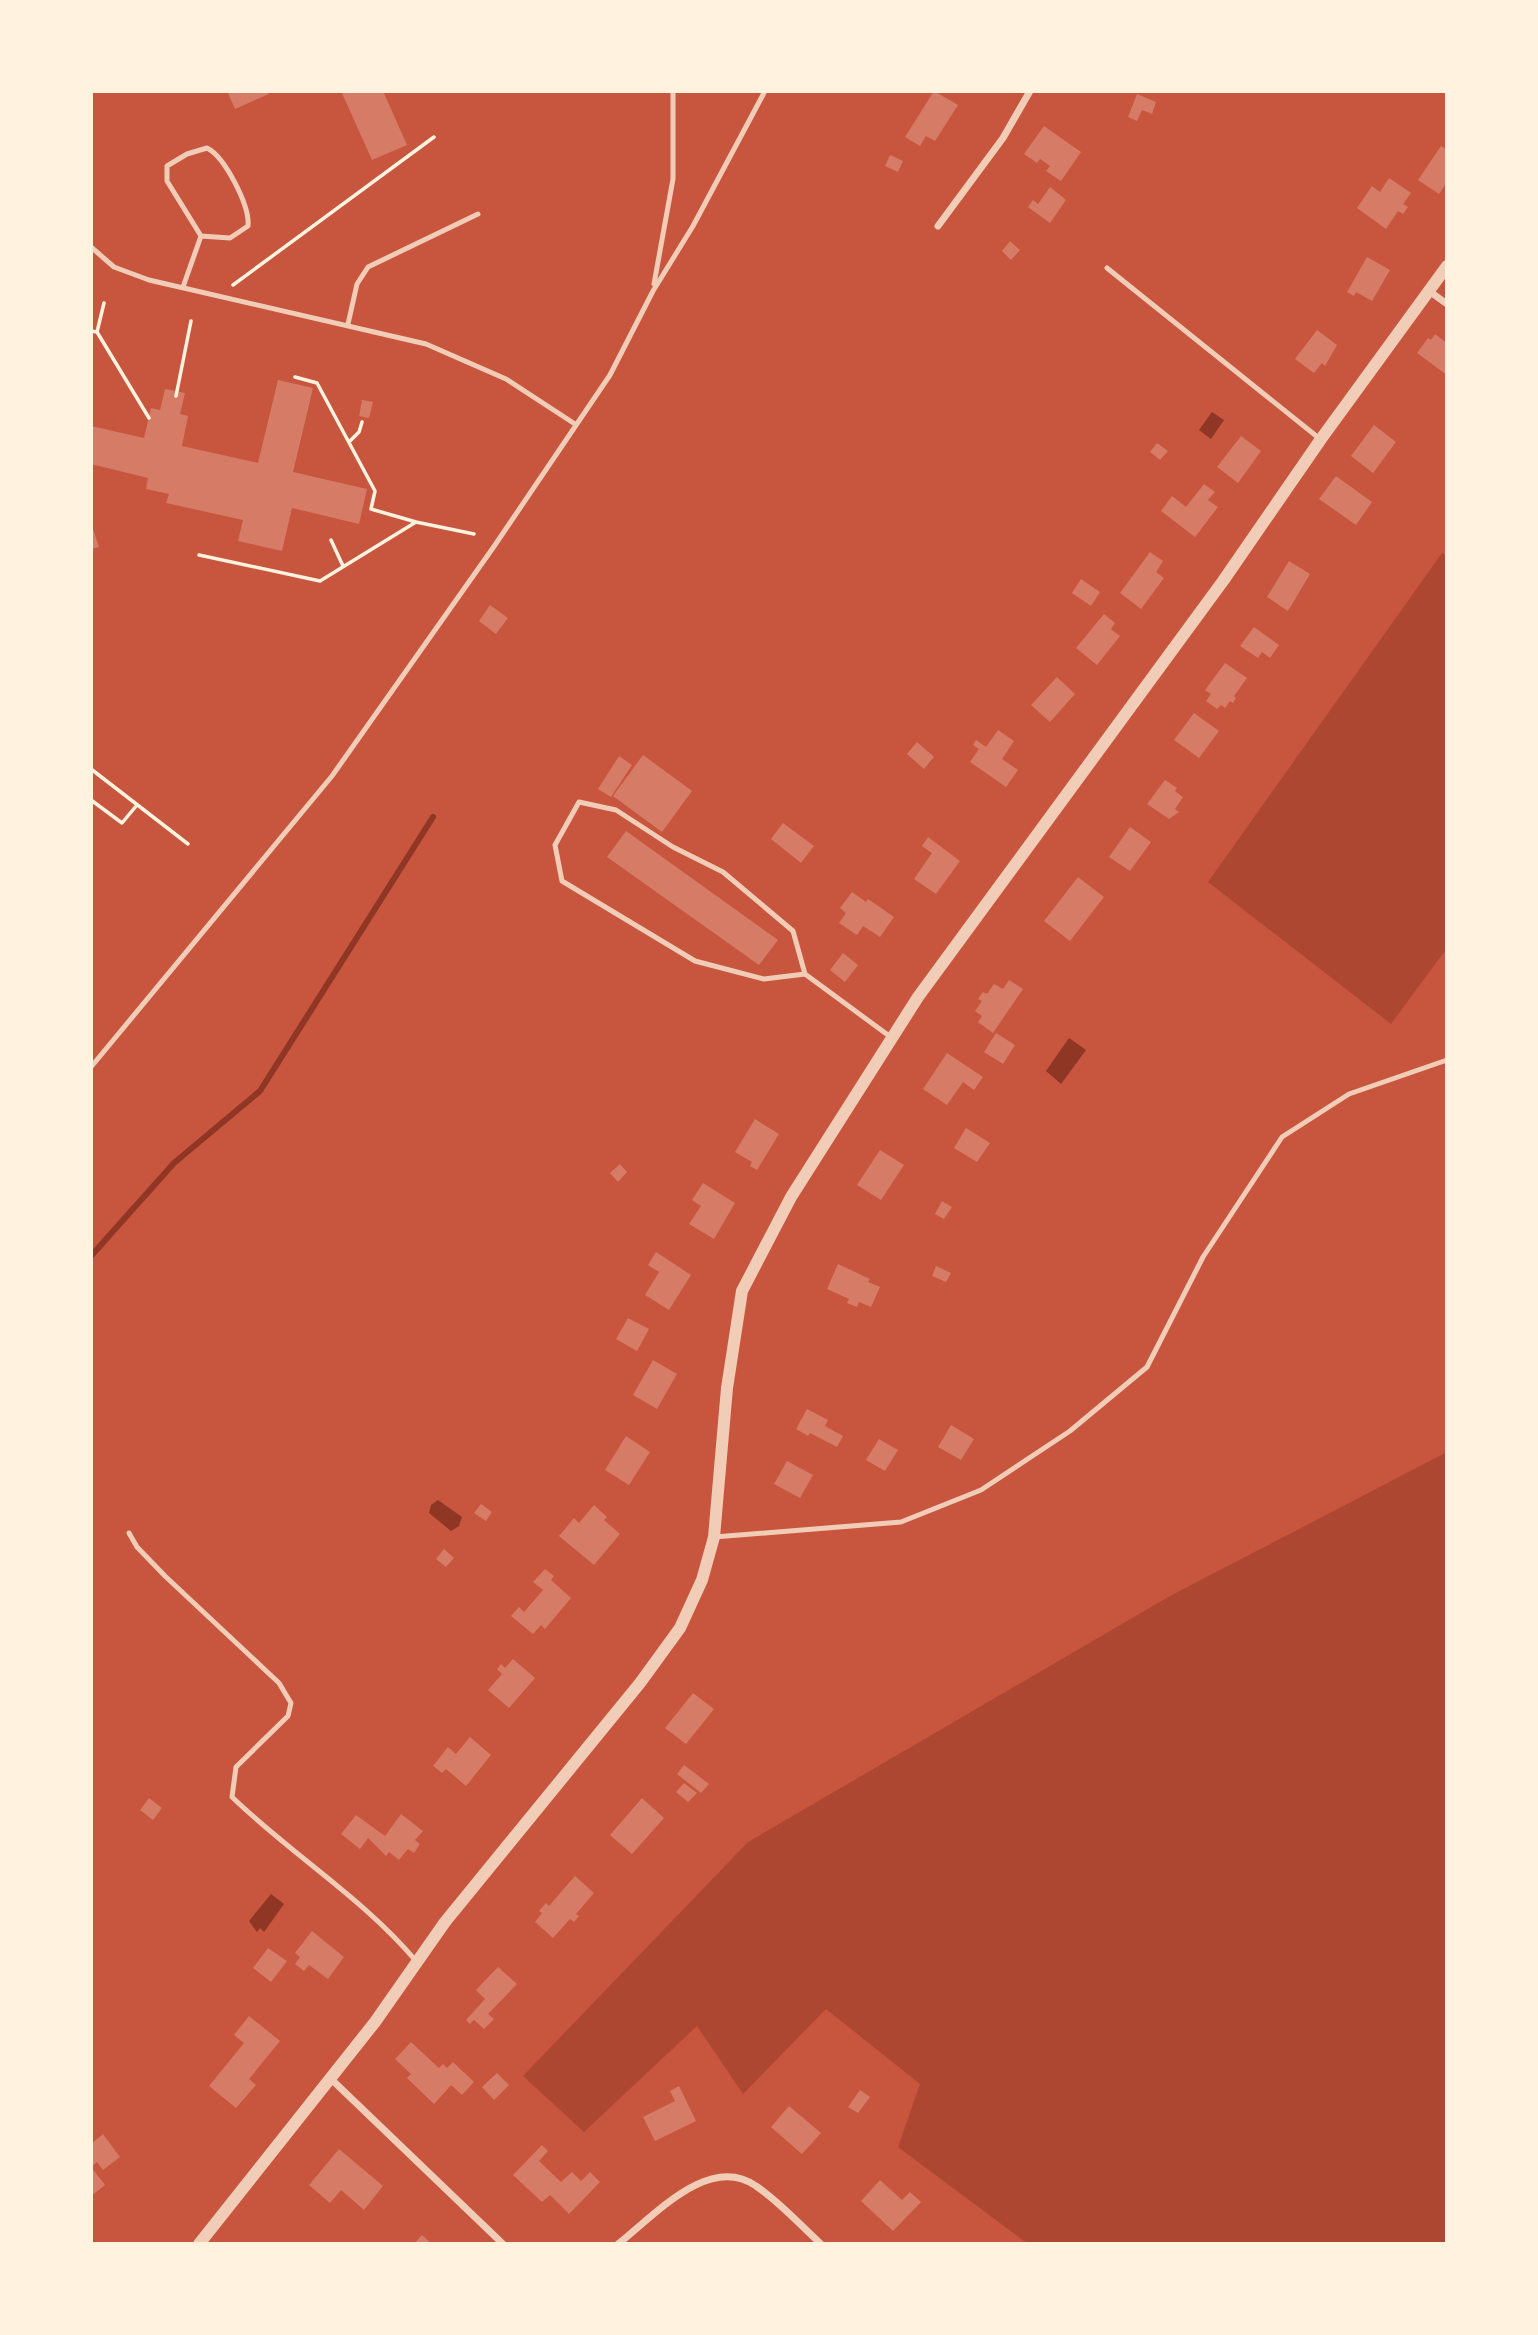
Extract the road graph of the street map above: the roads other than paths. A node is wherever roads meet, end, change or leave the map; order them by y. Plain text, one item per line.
1 (673, 91) edge
2 (765, 91) edge
3 (1030, 91) edge
4 (478, 214) dead end
5 (938, 226) dead end
6 (201, 236) junction
7 (91, 247) edge
8 (1447, 266) edge
9 (1107, 268) dead end
10 (183, 287) junction
11 (653, 291) junction
12 (1429, 291) junction
13 (1447, 304) edge
14 (348, 324) junction
15 (575, 424) junction
16 (1321, 439) junction
17 (806, 974) junction
18 (892, 1038) junction
19 (1447, 1060) edge
20 (91, 1067) edge
21 (130, 1533) dead end
22 (714, 1537) junction
23 (418, 1963) junction
24 (330, 2078) junction
25 (199, 2244) edge
26 (503, 2244) edge
27 (618, 2244) edge
28 (821, 2244) edge

1 - 11 lane
2 - 11 lane
3 - 5 street
4 - 14 lane
6 - 6 lane
6 - 10 lane
7 - 10 lane
8 - 12 street
9 - 16 lane
10 - 14 lane
11 - 15 lane
12 - 13 street
12 - 16 street
14 - 15 lane
15 - 20 lane
16 - 18 street
17 - 17 lane
17 - 18 lane
18 - 22 street
19 - 22 lane
21 - 23 lane
22 - 23 street
23 - 24 street
24 - 25 street
24 - 26 street
27 - 28 street

